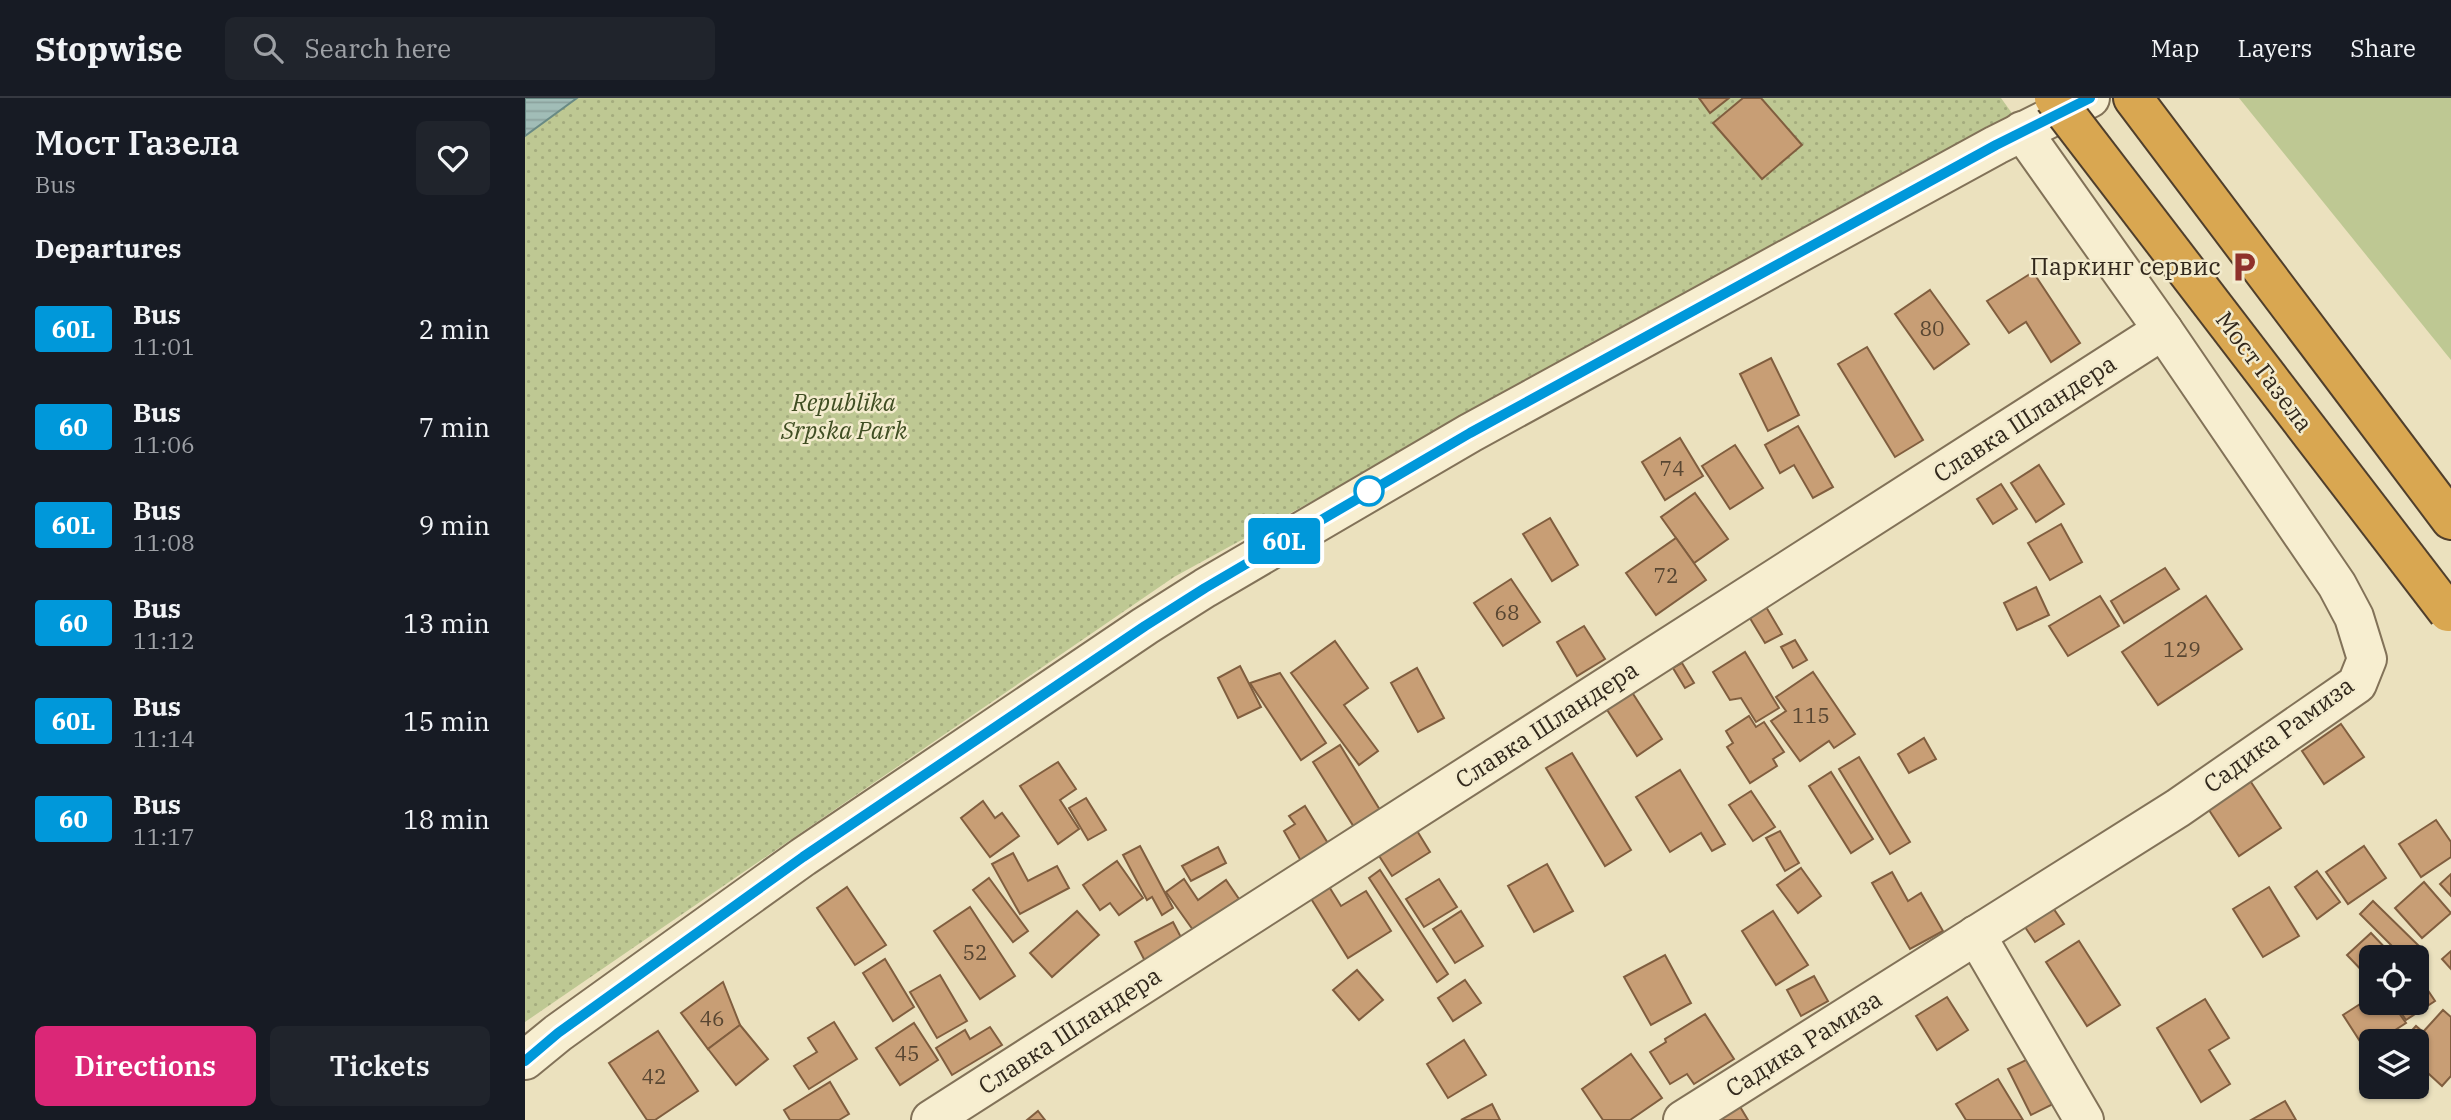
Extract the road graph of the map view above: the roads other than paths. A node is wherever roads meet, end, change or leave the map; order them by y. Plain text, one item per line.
1 (2054, 98) edge
2 (2090, 98) edge
3 (2133, 98) edge
4 (2022, 131) junction
5 (2163, 330) junction
6 (2420, 480) junction
7 (2451, 505) edge
8 (2451, 520) edge
9 (2450, 616) edge
10 (1976, 935) junction
11 (525, 1060) edge
12 (931, 1120) edge
13 (1683, 1120) edge
14 (2084, 1120) edge

1 - 9 highway, Мост Газела, bridge
2 - 4 street
3 - 6 highway
4 - 5 street, Садика Рамиза
4 - 11 street
5 - 10 street, Садика Рамиза
5 - 12 street, Славка Шландера
6 - 7 highway
6 - 8 highway
10 - 13 street, Садика Рамиза
10 - 14 street

